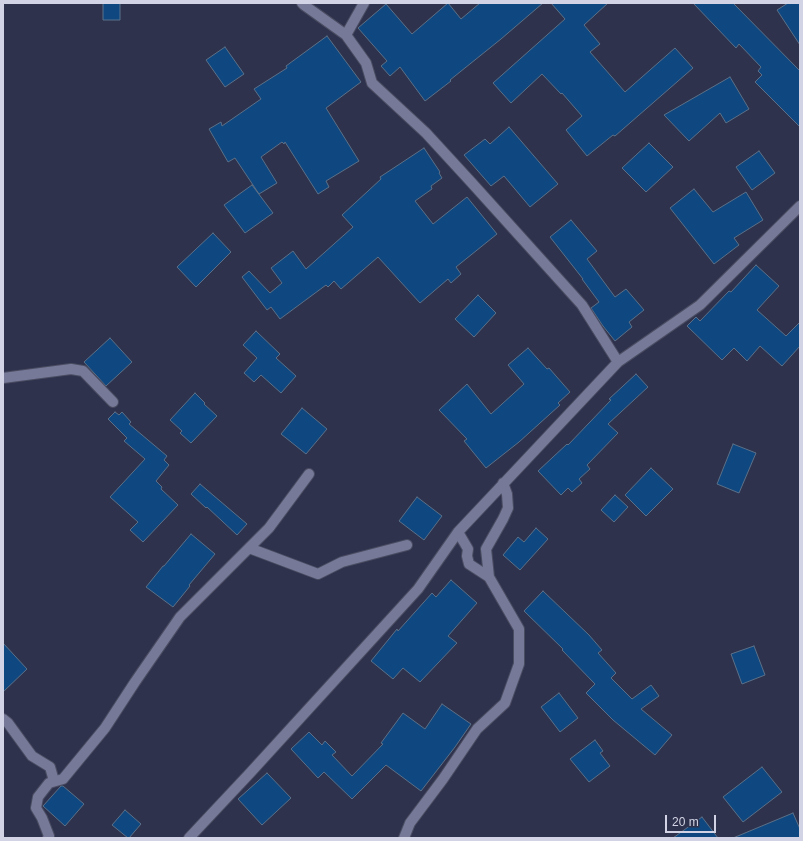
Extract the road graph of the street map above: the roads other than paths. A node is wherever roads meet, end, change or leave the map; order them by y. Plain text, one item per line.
1 (302, 3) edge
2 (364, 3) edge
3 (346, 35) junction
4 (800, 206) edge
5 (618, 362) junction
6 (3, 378) edge
7 (112, 402) dead end
8 (309, 474) dead end
9 (503, 483) junction
10 (458, 532) junction
11 (407, 545) dead end
12 (249, 548) junction
13 (489, 577) junction
14 (3, 719) edge
15 (54, 781) junction
16 (48, 838) edge
17 (189, 838) edge
18 (404, 838) edge

1 - 3 street
2 - 3 street
3 - 5 street
4 - 5 street
5 - 9 street
6 - 7 street
8 - 12 street
9 - 10 street
9 - 13 street
10 - 13 street
10 - 17 street
11 - 12 street
12 - 15 street
13 - 18 street
14 - 15 street
15 - 16 street

